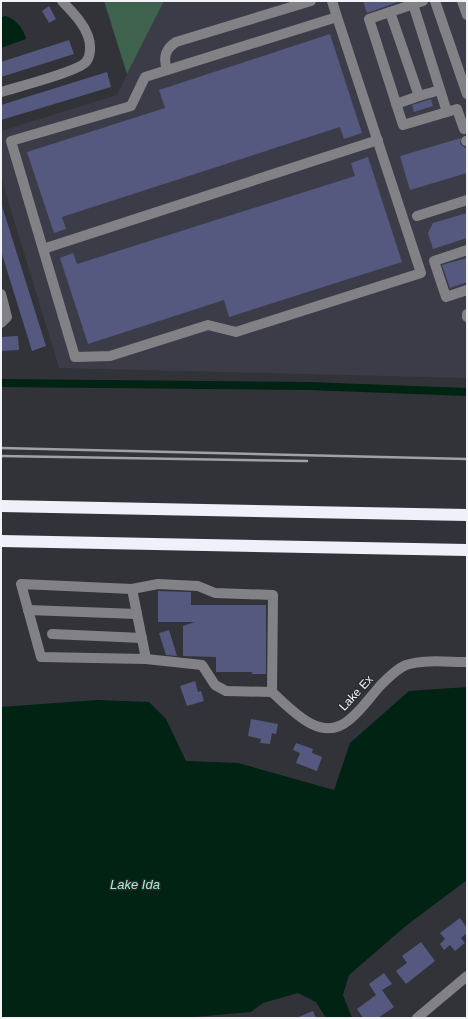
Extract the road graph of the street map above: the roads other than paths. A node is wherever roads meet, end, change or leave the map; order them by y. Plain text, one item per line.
1 (62, 1) edge
2 (312, 1) edge
3 (332, 1) edge
4 (423, 1) edge
5 (435, 1) edge
6 (462, 1) edge
7 (412, 4) junction
8 (390, 12) junction
9 (467, 15) edge
10 (337, 17) junction
11 (166, 70) junction
12 (440, 90) junction
13 (1, 92) edge
14 (467, 94) edge
15 (418, 96) junction
16 (396, 104) junction
17 (448, 112) junction
18 (464, 128) dead end
19 (378, 140) junction
20 (467, 200) edge
21 (416, 216) dead end
22 (43, 249) junction
23 (467, 250) edge
24 (467, 290) edge
25 (1, 294) edge
26 (1, 323) edge
27 (1, 506) edge
28 (467, 515) edge
29 (1, 541) edge
30 (467, 550) edge
31 (132, 589) junction
32 (28, 610) junction
33 (137, 614) junction
34 (52, 634) dead end
35 (142, 638) junction
36 (146, 659) junction
37 (467, 662) edge
38 (272, 692) junction
39 (467, 976) edge
40 (417, 1018) edge

1 - 13 street
2 - 11 street
3 - 10 street
4 - 7 street
5 - 14 street
6 - 9 street
7 - 8 street
7 - 12 street
8 - 15 street
8 - 16 street
10 - 11 street
10 - 19 street
11 - 22 street
12 - 15 street
12 - 17 street
15 - 16 street
16 - 17 street
17 - 18 street
19 - 22 street
19 - 22 street
20 - 21 street
23 - 24 street
25 - 26 street
27 - 28 highway
29 - 30 highway
31 - 32 street
31 - 33 street
31 - 38 street
32 - 33 street
32 - 36 street
33 - 35 street
34 - 35 street
35 - 36 street
36 - 38 street
37 - 38 street, Lake Ex
39 - 40 street

